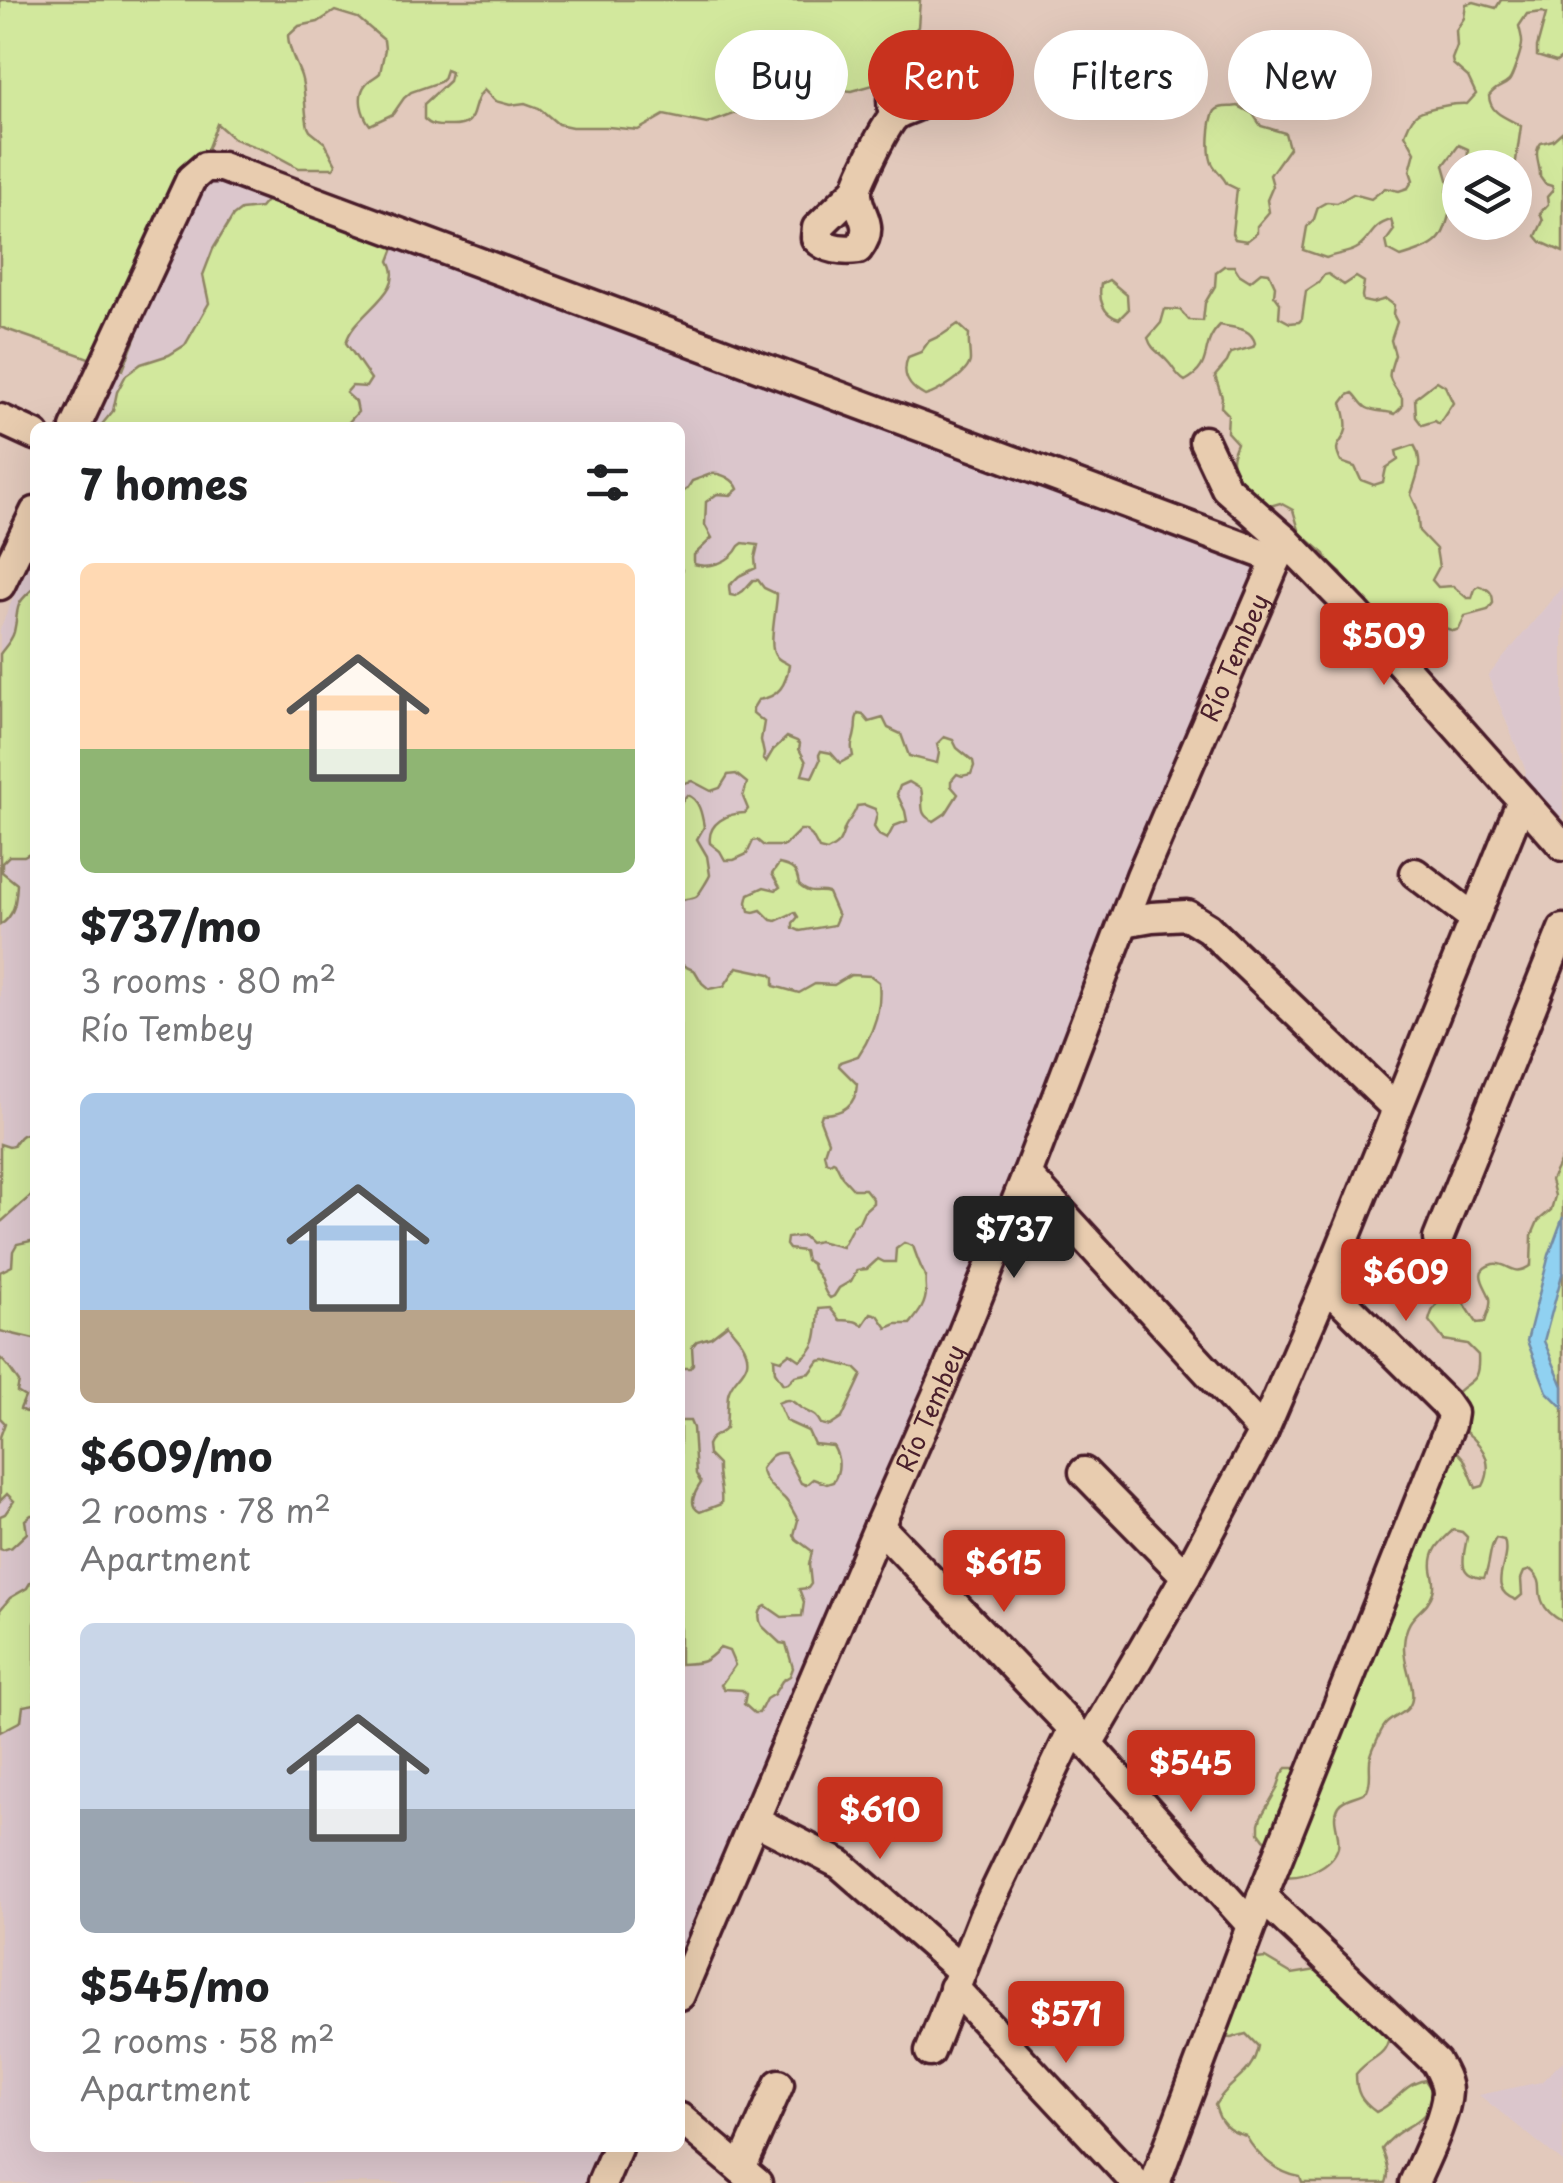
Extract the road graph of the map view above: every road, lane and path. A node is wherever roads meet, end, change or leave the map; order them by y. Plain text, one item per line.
1 (898, 120) edge
2 (857, 190) dead end
3 (0, 420) edge
4 (78, 422) edge
5 (30, 433) edge
6 (1204, 441) dead end
7 (30, 522) edge
8 (1281, 550) junction
9 (0, 585) edge
10 (1522, 800) junction
11 (1563, 846) edge
12 (1415, 873) dead end
13 (1474, 918) junction
14 (1124, 922) junction
15 (1563, 929) edge
16 (1396, 1108) junction
17 (1026, 1175) junction
18 (1438, 1239) dead end
19 (1326, 1285) junction
20 (1263, 1432) junction
21 (1084, 1472) dead end
22 (878, 1526) junction
23 (1186, 1576) junction
24 (1080, 1736) junction
25 (754, 1820) junction
26 (1262, 1898) junction
27 (1251, 1925) junction
28 (958, 1979) junction
29 (685, 1984) edge
30 (930, 2052) dead end
31 (779, 2084) dead end
32 (685, 2122) edge
33 (615, 2152) edge
34 (749, 2176) edge
35 (1153, 2182) edge
36 (602, 2183) edge
37 (1414, 2183) edge

1 - 2 street
3 - 5 street
4 - 8 street
6 - 8 street
7 - 9 street
8 - 10 street
8 - 14 street, Río Tembey
10 - 11 street
10 - 13 street
12 - 13 street
13 - 16 street
14 - 16 street
14 - 17 street, Río Tembey
15 - 18 street
16 - 19 street
17 - 20 street
17 - 22 street, Río Tembey
19 - 20 street
19 - 26 street
20 - 23 street
21 - 23 street
22 - 24 street
22 - 25 street, Río Tembey
23 - 24 street
24 - 27 street
24 - 28 street
25 - 28 street
25 - 29 street, Río Tembey
26 - 27 street
26 - 37 street
27 - 35 street
28 - 30 street
28 - 35 street
31 - 34 street
32 - 34 street
33 - 36 street

